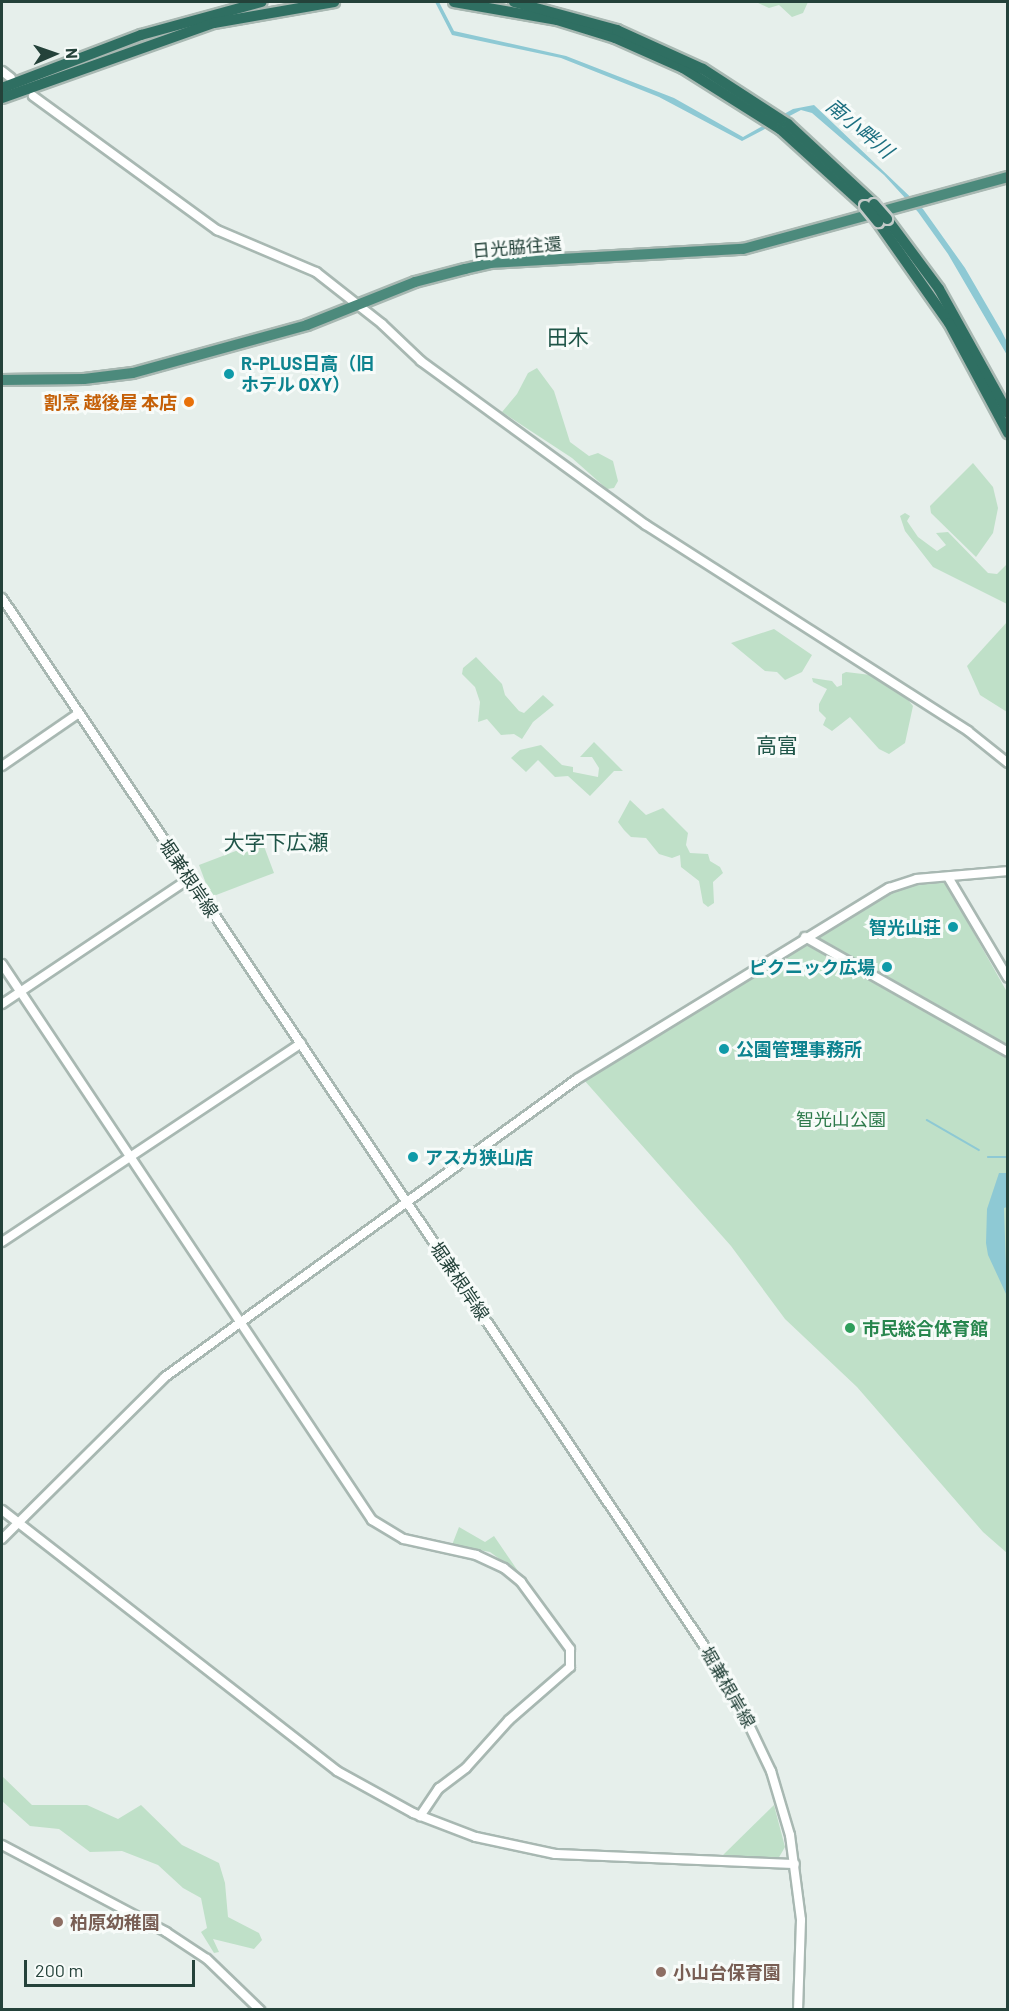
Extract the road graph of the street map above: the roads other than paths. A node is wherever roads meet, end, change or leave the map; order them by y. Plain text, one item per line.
1 (262, 2) edge
2 (334, 2) edge
3 (454, 2) edge
4 (514, 2) edge
5 (2, 71) edge
6 (11, 78) dead end
7 (2, 88) edge
8 (33, 96) dead end
9 (2, 98) edge
10 (764, 112) junction
11 (1008, 177) edge
12 (883, 220) junction
13 (358, 305) junction
14 (2, 380) edge
15 (1008, 413) edge
16 (1008, 433) edge
17 (2, 598) edge
18 (80, 713) junction
19 (1008, 763) edge
20 (2, 766) edge
21 (1008, 871) edge
22 (948, 877) junction
23 (190, 878) junction
24 (805, 937) junction
25 (2, 964) edge
26 (1008, 978) edge
27 (20, 992) junction
28 (2, 1005) edge
29 (301, 1043) junction
30 (1008, 1053) edge
31 (130, 1155) junction
32 (407, 1201) junction
33 (2, 1242) edge
34 (240, 1321) junction
35 (2, 1510) edge
36 (18, 1523) junction
37 (2, 1539) edge
38 (420, 1816) junction
39 (2, 1845) edge
40 (795, 1864) junction
41 (260, 2010) edge
42 (798, 2010) edge

1 - 7 highway
2 - 9 highway
3 - 10 highway
4 - 10 highway
5 - 6 street
8 - 13 street
10 - 12 highway, bridge
11 - 13 highway, 日光脇往還
12 - 15 highway
12 - 16 highway
13 - 14 highway, 日光脇往還
13 - 19 street
17 - 18 main road, 堀兼根岸線
18 - 20 street
18 - 23 main road, 堀兼根岸線
21 - 22 street
22 - 24 street
22 - 26 street
23 - 27 street
23 - 29 main road, 堀兼根岸線
24 - 30 street
24 - 32 street
25 - 27 street
27 - 28 street
27 - 31 street
29 - 31 street
29 - 32 main road, 堀兼根岸線
31 - 33 street
31 - 34 street
32 - 34 street
32 - 40 main road, 堀兼根岸線
34 - 36 street
34 - 38 street
35 - 36 street
36 - 37 street
36 - 38 street
38 - 40 street
39 - 41 street
40 - 42 main road, 堀兼根岸線

